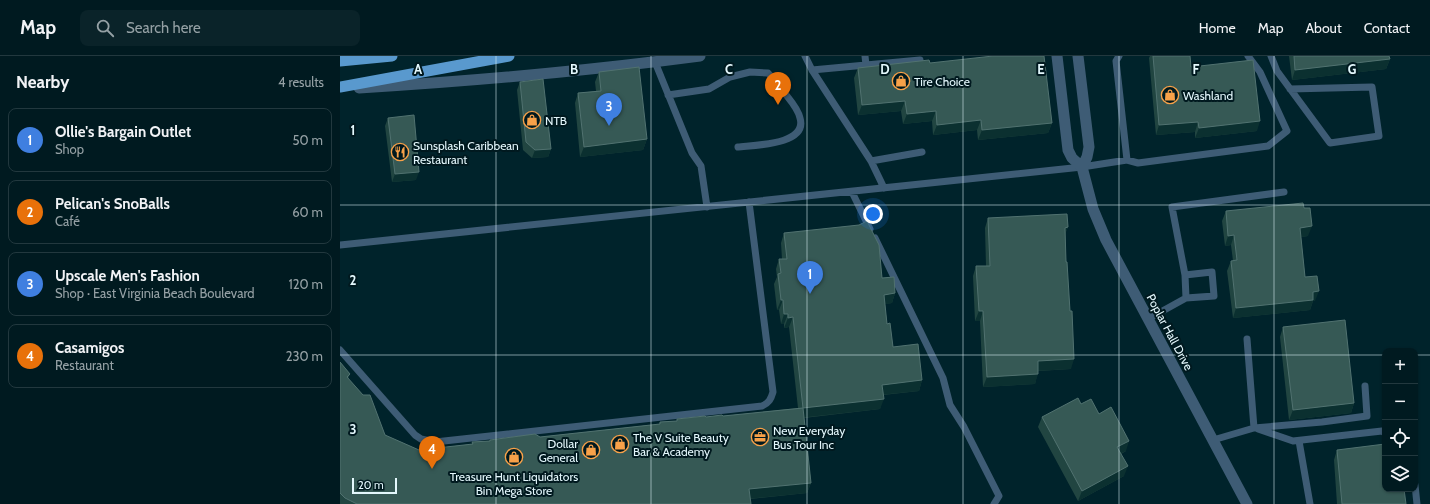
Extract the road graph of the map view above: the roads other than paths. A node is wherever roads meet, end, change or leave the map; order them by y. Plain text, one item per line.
1 (392, 56) edge
2 (509, 56) edge
3 (700, 56) edge
4 (805, 56) edge
5 (866, 56) edge
6 (1057, 56) edge
7 (1078, 56) edge
8 (1119, 56) edge
9 (1248, 56) edge
10 (1271, 56) edge
11 (920, 60) edge
12 (340, 61) edge
13 (655, 62) junction
14 (866, 65) junction
15 (812, 70) junction
16 (778, 84) dead end
17 (340, 88) edge
18 (1290, 89) junction
19 (783, 91) dead end
20 (668, 95) junction
21 (738, 147) dead end
22 (922, 152) dead end
23 (1127, 160) junction
24 (871, 161) junction
25 (1082, 167) junction
26 (884, 188) junction
27 (852, 192) junction
28 (1284, 192) dead end
29 (749, 202) junction
30 (707, 207) junction
31 (340, 245) edge
32 (1185, 275) junction
33 (1186, 298) junction
34 (1148, 319) junction
35 (1247, 339) dead end
36 (340, 350) edge
37 (1365, 386) dead end
38 (1254, 428) junction
39 (1382, 431) edge
40 (1213, 440) junction
41 (1298, 441) junction
42 (1416, 492) edge
43 (994, 504) edge
44 (1247, 504) edge
45 (1310, 504) edge
46 (1418, 504) edge

1 - 12 main road
2 - 17 main road
3 - 13 street
4 - 15 lane
5 - 14 lane
6 - 25 street, Poplar Hall Drive
7 - 25 street
8 - 23 lane
9 - 23 lane
10 - 18 lane
11 - 14 lane
13 - 17 street
13 - 20 lane
14 - 15 lane
15 - 24 lane
16 - 20 lane
18 - 18 lane
19 - 21 lane
20 - 30 lane
22 - 24 lane
23 - 25 lane
24 - 26 lane
25 - 26 lane
25 - 34 street, Poplar Hall Drive
26 - 27 lane
27 - 29 lane
27 - 43 lane
28 - 32 lane
29 - 30 lane
29 - 36 lane
30 - 31 lane
32 - 33 lane
32 - 33 lane
33 - 34 lane
34 - 40 street, Poplar Hall Drive
35 - 38 lane
37 - 38 lane
38 - 40 lane
38 - 41 lane
39 - 41 lane
40 - 44 street, Poplar Hall Drive
41 - 45 lane
42 - 46 lane

